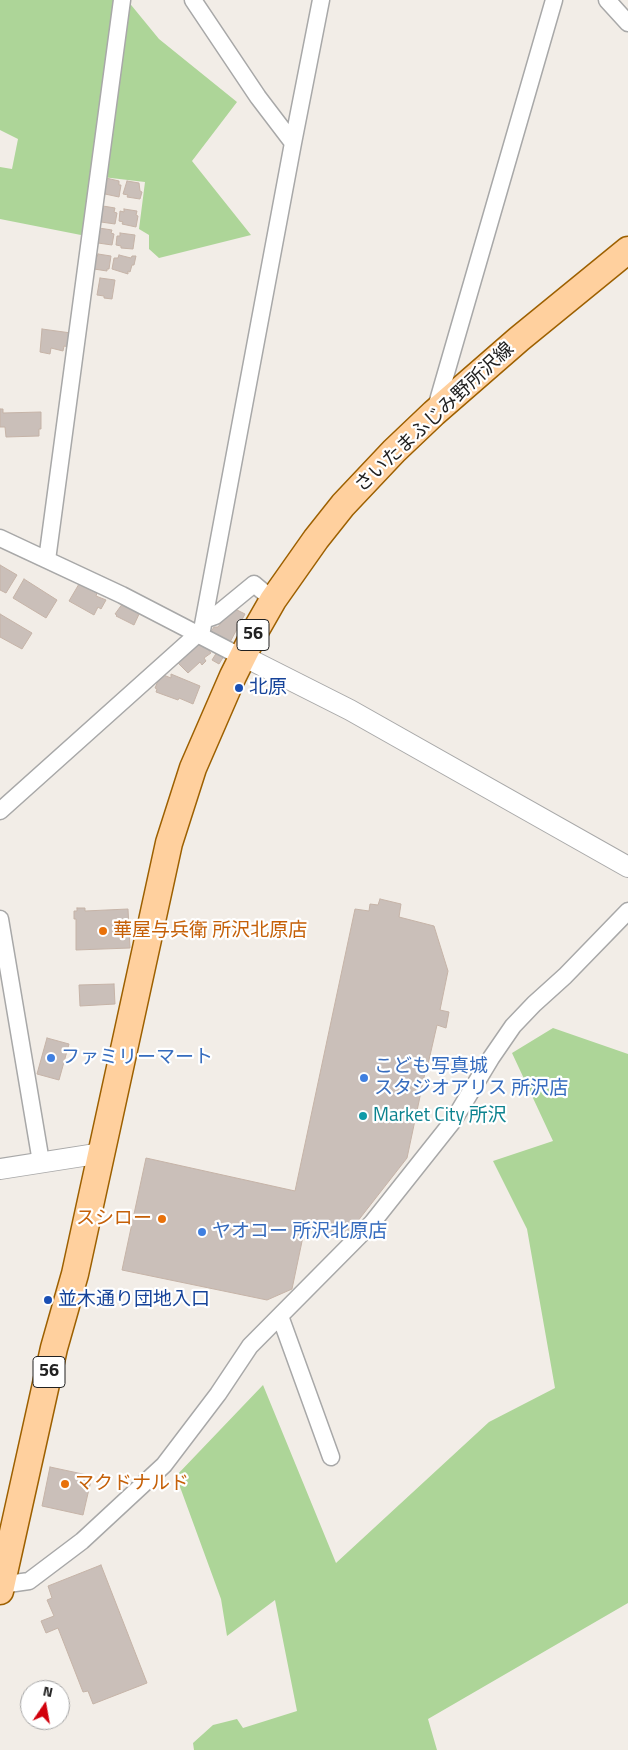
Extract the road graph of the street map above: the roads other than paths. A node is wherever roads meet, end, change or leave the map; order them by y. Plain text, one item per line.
1 (122, 0) edge
2 (192, 0) edge
3 (321, 0) edge
4 (554, 0) edge
5 (606, 0) edge
6 (628, 23) edge
7 (293, 143) junction
8 (628, 250) edge
9 (434, 413) junction
10 (0, 538) edge
11 (47, 560) junction
12 (274, 600) junction
13 (200, 627) junction
14 (243, 656) junction
15 (0, 811) edge
16 (628, 867) edge
17 (628, 911) edge
18 (0, 919) edge
19 (102, 1153) junction
20 (41, 1162) junction
21 (0, 1169) edge
22 (280, 1316) junction
23 (331, 1457) dead end
24 (1, 1588) edge

1 - 11 street
2 - 7 street
3 - 7 street
4 - 9 street
5 - 6 street
7 - 13 street
8 - 9 main road, さいたまふじみ野所沢線 / 56
9 - 12 main road, さいたまふじみ野所沢線 / 56
10 - 11 street
11 - 13 street
12 - 13 street
12 - 14 main road, さいたまふじみ野所沢線 / 56
13 - 14 street
13 - 15 street
14 - 16 street
14 - 19 main road, さいたまふじみ野所沢線 / 56
17 - 22 street
18 - 20 street
19 - 20 street
19 - 24 main road, さいたまふじみ野所沢線 / 56
20 - 21 street
22 - 23 street
22 - 24 street

